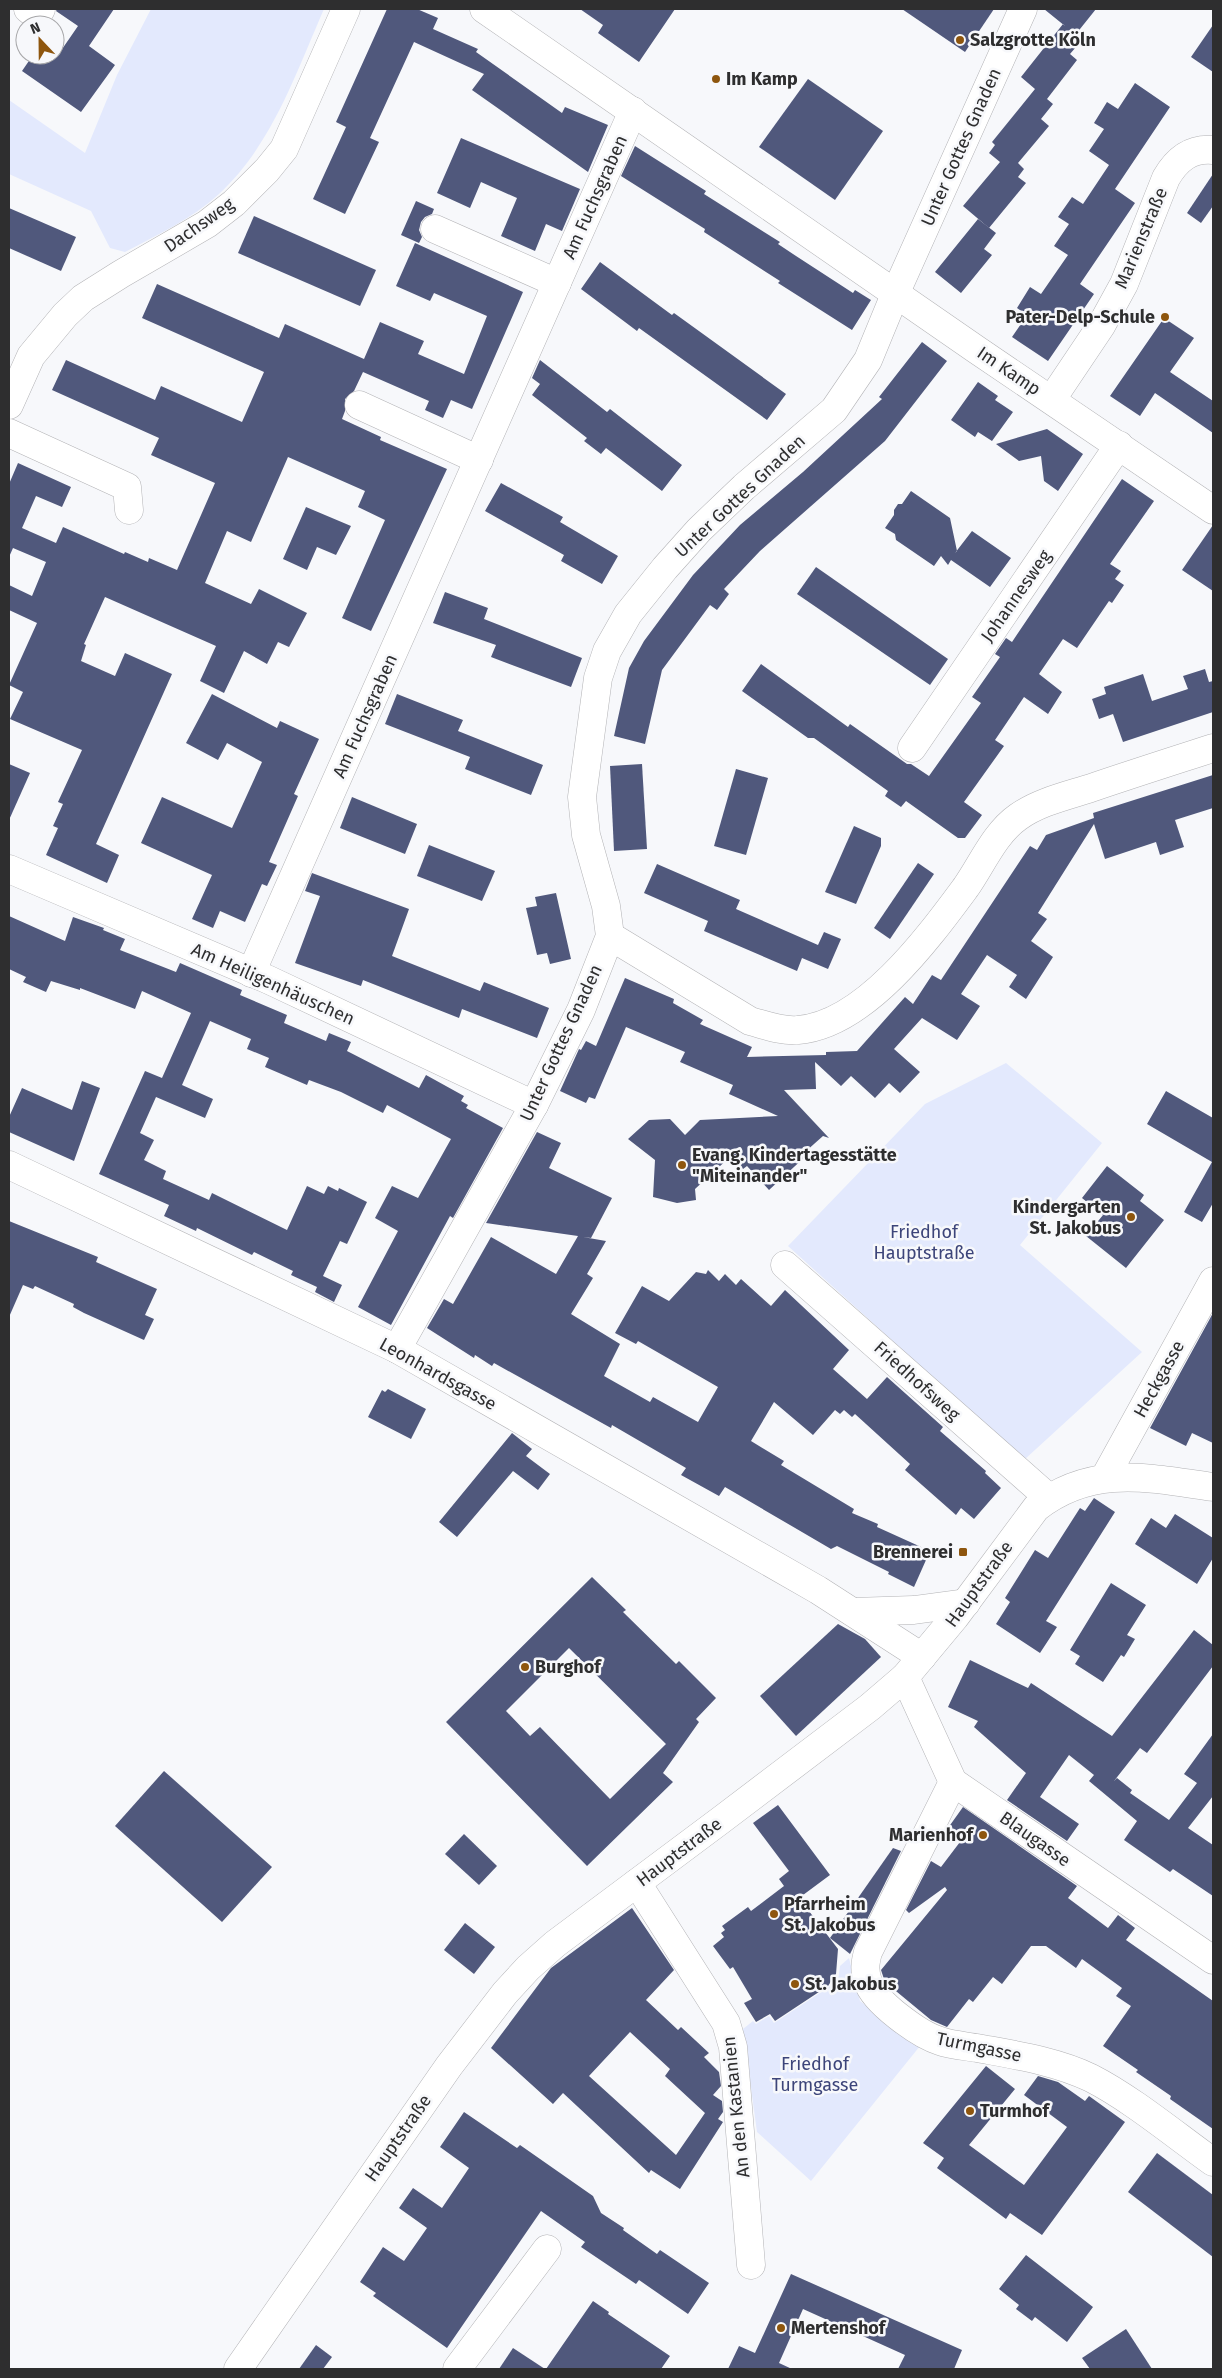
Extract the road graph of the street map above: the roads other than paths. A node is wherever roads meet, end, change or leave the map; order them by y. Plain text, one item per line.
1 (28, 9) edge
2 (41, 9) edge
3 (346, 9) edge
4 (484, 9) edge
5 (1023, 9) edge
6 (633, 112) junction
7 (1213, 150) edge
8 (435, 229) dead end
9 (557, 283) junction
10 (896, 292) junction
11 (1052, 399) junction
12 (9, 405) edge
13 (359, 405) dead end
14 (9, 433) edge
15 (1119, 445) junction
16 (479, 460) junction
17 (129, 510) dead end
18 (1213, 510) edge
19 (912, 748) dead end
20 (1213, 748) edge
21 (9, 869) edge
22 (610, 936) junction
23 (252, 973) junction
24 (534, 1105) junction
25 (9, 1165) edge
26 (786, 1265) dead end
27 (1213, 1281) edge
28 (397, 1349) junction
29 (1105, 1477) junction
30 (1213, 1487) edge
31 (1049, 1498) junction
32 (966, 1603) junction
33 (853, 1612) junction
34 (914, 1667) junction
35 (953, 1782) junction
36 (637, 1883) junction
37 (1213, 1960) edge
38 (1213, 2162) edge
39 (547, 2249) dead end
40 (751, 2266) dead end
41 (238, 2369) edge
42 (457, 2369) edge

1 - 2 street
3 - 12 street, Dachsweg
4 - 6 street, Im Kamp
5 - 10 street, Unter Gottes Gnaden
6 - 9 street, Am Fuchsgraben
6 - 10 street, Im Kamp
7 - 11 street, Marienstraße
8 - 9 street
9 - 16 street, Am Fuchsgraben
10 - 11 street, Im Kamp
10 - 22 street, Unter Gottes Gnaden
11 - 15 street, Im Kamp
13 - 16 street
14 - 17 street
15 - 18 street, Im Kamp
15 - 19 street, Johannesweg
16 - 23 street, Am Fuchsgraben
20 - 22 street
21 - 23 street, Am Heiligenhäuschen
22 - 24 street, Unter Gottes Gnaden
23 - 24 street, Am Heiligenhäuschen
24 - 28 street, Unter Gottes Gnaden
25 - 28 street, Leonhardsgasse
26 - 31 street, Friedhofsweg
27 - 29 street, Heckgasse
28 - 33 street, Leonhardsgasse
29 - 30 street, Hauptstraße
29 - 31 street, Hauptstraße
31 - 32 street, Hauptstraße
32 - 33 street
32 - 34 street, Hauptstraße
33 - 34 street, Leonhardsgasse
34 - 35 street
34 - 36 street, Hauptstraße
35 - 37 street, Blaugasse
35 - 38 street, Turmgasse
36 - 40 street, An den Kastanien
36 - 41 street, Hauptstraße
39 - 42 street

